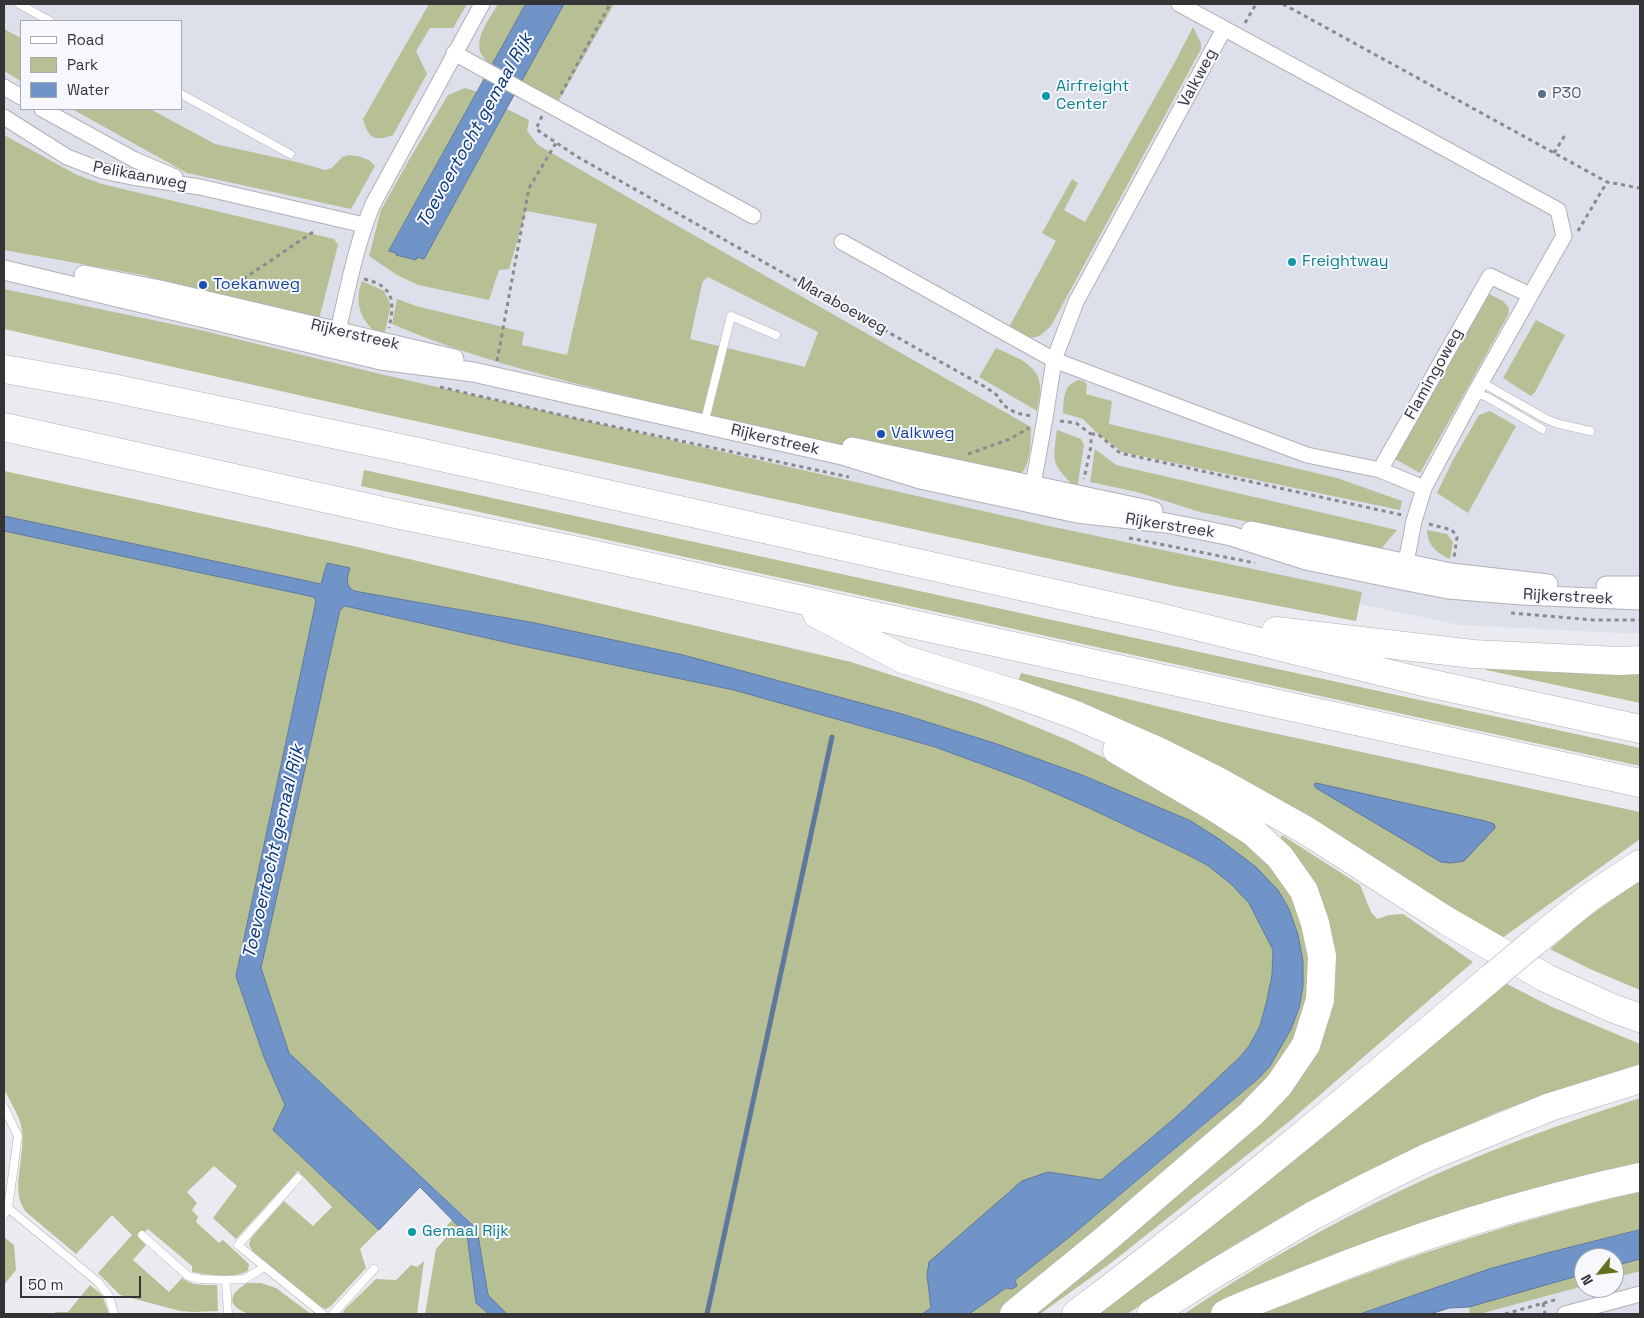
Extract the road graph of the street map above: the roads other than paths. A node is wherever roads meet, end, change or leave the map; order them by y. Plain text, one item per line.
1 (18, 4) edge
2 (482, 4) edge
3 (1179, 4) edge
4 (48, 20) edge
5 (1224, 29) junction
6 (454, 53) junction
7 (4, 87) edge
8 (182, 95) edge
9 (20, 96) edge
10 (44, 110) edge
11 (4, 117) edge
12 (290, 154) dead end
13 (200, 187) junction
14 (753, 216) dead end
15 (364, 225) junction
16 (842, 242) dead end
17 (4, 260) edge
18 (4, 270) edge
19 (1530, 295) junction
20 (776, 335) dead end
21 (337, 340) junction
22 (1054, 360) junction
23 (4, 369) edge
24 (494, 372) junction
25 (1478, 387) junction
26 (705, 420) junction
27 (4, 427) edge
28 (1542, 429) dead end
29 (1590, 431) dead end
30 (1380, 470) junction
31 (1424, 488) junction
32 (1031, 494) junction
33 (1404, 572) junction
34 (1640, 586) edge
35 (782, 596) junction
36 (1640, 600) edge
37 (1154, 616) junction
38 (1640, 660) edge
39 (1020, 695) junction
40 (1640, 728) edge
41 (1640, 784) edge
42 (1640, 864) edge
43 (1640, 1018) edge
44 (1640, 1079) edge
45 (4, 1107) edge
46 (1640, 1177) edge
47 (298, 1178) dead end
48 (6, 1212) edge
49 (142, 1235) dead end
50 (264, 1267) junction
51 (374, 1269) dead end
52 (226, 1280) junction
53 (1640, 1294) edge
54 (114, 1314) edge
55 (228, 1314) edge
56 (323, 1314) edge
57 (334, 1314) edge
58 (1014, 1314) edge
59 (1076, 1314) edge
60 (1151, 1314) edge
61 (1225, 1314) edge
62 (1565, 1314) edge

1 - 4 lane
2 - 6 street
3 - 5 street
5 - 19 street, Valkweg
5 - 22 street, Valkweg
6 - 14 street
6 - 15 street
7 - 9 street
8 - 12 lane
10 - 13 street, Pelikaanweg
11 - 13 street, Pelikaanweg
13 - 15 street, Pelikaanweg
15 - 21 street
16 - 22 street
17 - 21 street, Rijkerstreek
18 - 21 street, Rijkerstreek
19 - 25 street
19 - 30 street, Flamingoweg
20 - 26 lane
21 - 24 street, Rijkerstreek
21 - 24 street, Rijkerstreek
22 - 30 street
22 - 32 street, Valkweg
23 - 37 highway
24 - 26 street, Rijkerstreek
25 - 28 lane
25 - 29 lane
25 - 31 street
26 - 32 street, Rijkerstreek
27 - 35 highway
30 - 31 street
31 - 33 street
32 - 33 street, Rijkerstreek
32 - 33 street, Rijkerstreek
33 - 34 street, Rijkerstreek
33 - 36 street, Rijkerstreek
35 - 39 highway
35 - 41 highway
37 - 38 highway
37 - 40 highway
39 - 43 highway
39 - 58 highway
42 - 59 highway, bridge
44 - 60 highway
45 - 48 lane
46 - 61 highway
47 - 50 lane
48 - 54 lane
49 - 52 lane
50 - 52 lane
50 - 56 lane
51 - 57 lane
52 - 55 lane
53 - 62 street

